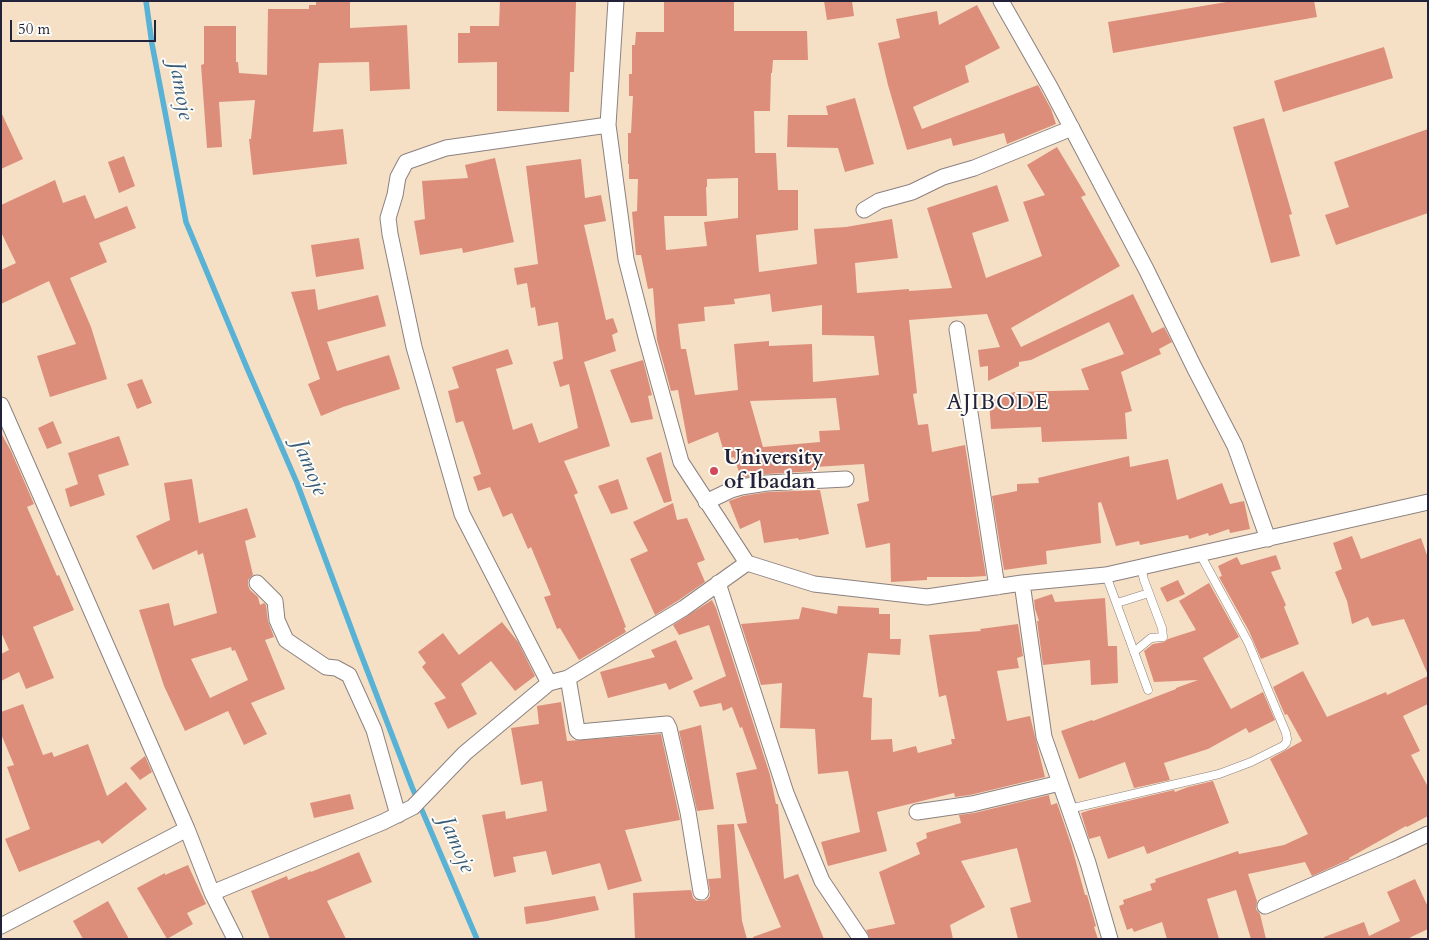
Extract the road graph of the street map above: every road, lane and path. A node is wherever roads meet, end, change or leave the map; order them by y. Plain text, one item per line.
1 (616, 1) edge
2 (1001, 1) edge
3 (608, 125) junction
4 (1072, 128) junction
5 (864, 210) dead end
6 (957, 329) dead end
7 (1, 405) edge
8 (846, 478) dead end
9 (706, 502) junction
10 (1428, 502) edge
11 (1268, 538) junction
12 (1200, 554) junction
13 (747, 563) junction
14 (1141, 567) junction
15 (1106, 575) junction
16 (257, 583) dead end
17 (718, 583) junction
18 (1022, 583) junction
19 (996, 587) junction
20 (1149, 593) junction
21 (1117, 603) junction
22 (1134, 652) junction
23 (568, 678) junction
24 (549, 683) junction
25 (1148, 690) dead end
26 (1060, 783) junction
27 (1069, 809) junction
28 (917, 812) dead end
29 (398, 815) junction
30 (187, 829) junction
31 (1428, 834) edge
32 (701, 892) dead end
33 (212, 893) junction
34 (1265, 906) dead end
35 (1, 926) edge
36 (235, 939) edge
37 (861, 939) edge
38 (1110, 939) edge

1 - 3 street
2 - 4 street
3 - 9 street
3 - 24 street
4 - 5 street
4 - 11 street
6 - 19 street
7 - 30 street
8 - 9 street
9 - 13 street
10 - 11 street
11 - 12 street
12 - 14 street
12 - 27 lane
13 - 17 street
13 - 19 street
14 - 15 street
14 - 20 lane
15 - 18 street
15 - 21 lane
16 - 29 street
17 - 23 street
17 - 37 street
18 - 19 street
18 - 26 street
20 - 21 lane
20 - 22 lane
21 - 22 lane
22 - 25 lane
23 - 24 street
23 - 32 street
24 - 29 street
26 - 27 street
26 - 28 street
27 - 38 street
29 - 33 street
30 - 33 street
30 - 35 street
31 - 34 street
33 - 36 street

